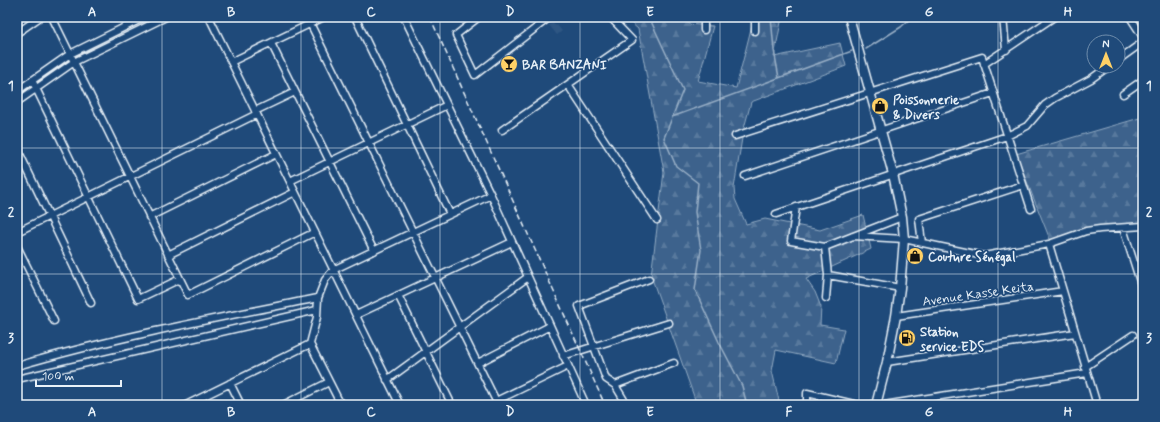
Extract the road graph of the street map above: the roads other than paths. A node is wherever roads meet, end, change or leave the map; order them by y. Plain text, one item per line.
1 (40, 17) edge
2 (52, 17) edge
3 (145, 17) edge
4 (166, 17) edge
5 (209, 17) edge
6 (307, 17) edge
7 (324, 17) edge
8 (355, 17) edge
9 (404, 17) edge
10 (479, 17) edge
11 (550, 17) edge
12 (610, 17) edge
13 (704, 17) edge
14 (755, 17) edge
15 (849, 17) edge
16 (1003, 17) edge
17 (1054, 17) edge
18 (1130, 17) edge
19 (136, 19) edge
20 (310, 24) junction
21 (1140, 27) edge
22 (704, 30) dead end
23 (754, 31) dead end
24 (17, 33) edge
25 (1143, 37) edge
26 (1143, 42) edge
27 (271, 43) junction
28 (1006, 50) junction
29 (70, 54) junction
30 (1126, 54) edge
31 (74, 62) junction
32 (231, 62) junction
33 (984, 64) junction
34 (1099, 74) edge
35 (32, 80) junction
36 (1143, 80) edge
37 (568, 85) junction
38 (36, 88) junction
39 (17, 91) edge
40 (295, 92) junction
41 (870, 92) junction
42 (993, 93) junction
43 (1123, 94) dead end
44 (17, 102) edge
45 (447, 106) junction
46 (256, 113) junction
47 (407, 125) junction
48 (502, 130) dead end
49 (881, 131) junction
50 (735, 136) dead end
51 (1007, 136) junction
52 (369, 143) junction
53 (17, 148) edge
54 (276, 154) junction
55 (330, 162) junction
56 (893, 174) junction
57 (745, 176) dead end
58 (130, 177) junction
59 (290, 181) junction
60 (1023, 185) junction
61 (295, 192) junction
62 (491, 195) junction
63 (89, 197) junction
64 (796, 207) junction
65 (1031, 209) dead end
66 (450, 214) junction
67 (776, 214) dead end
68 (50, 216) junction
69 (149, 217) junction
70 (902, 218) junction
71 (657, 220) dead end
72 (1143, 226) edge
73 (1123, 228) junction
74 (17, 232) edge
75 (315, 232) junction
76 (413, 232) junction
77 (853, 236) junction
78 (904, 239) junction
79 (512, 242) junction
80 (922, 243) junction
81 (1049, 244) junction
82 (17, 246) edge
83 (825, 247) junction
84 (374, 251) junction
85 (168, 255) junction
86 (333, 270) junction
87 (828, 275) junction
88 (436, 277) junction
89 (528, 277) junction
90 (180, 279) junction
91 (649, 279) dead end
92 (900, 288) junction
93 (1063, 291) junction
94 (1143, 291) edge
95 (398, 295) junction
96 (318, 298) junction
97 (826, 298) dead end
98 (91, 303) dead end
99 (317, 310) junction
100 (356, 315) junction
101 (896, 316) junction
102 (54, 321) dead end
103 (670, 323) dead end
104 (550, 326) junction
105 (460, 327) junction
106 (1075, 332) junction
107 (1133, 335) dead end
108 (310, 344) junction
109 (594, 346) junction
110 (426, 352) junction
111 (563, 356) junction
112 (888, 362) junction
113 (478, 363) junction
114 (674, 363) dead end
115 (17, 366) edge
116 (568, 366) junction
117 (1086, 370) junction
118 (17, 379) edge
119 (387, 380) junction
120 (329, 382) junction
121 (230, 383) junction
122 (616, 385) junction
123 (1143, 400) edge
124 (909, 401) junction
125 (497, 403) edge
126 (186, 405) edge
127 (241, 405) edge
128 (283, 405) edge
129 (341, 405) edge
130 (400, 405) edge
131 (452, 405) edge
132 (586, 405) edge
133 (627, 405) edge
134 (806, 405) edge
135 (858, 405) edge
136 (876, 405) edge
137 (884, 405) edge
138 (926, 405) edge
139 (1096, 405) edge
140 (1136, 405) edge

1 - 24 street
2 - 29 street
3 - 19 street
4 - 31 street
5 - 32 street
6 - 20 street
7 - 20 street
8 - 47 street
9 - 45 street
10 - 11 street
12 - 37 street
13 - 22 street
14 - 23 street
15 - 41 main road
16 - 28 street
17 - 28 street
18 - 21 street
19 - 29 street
20 - 27 street
20 - 52 street
21 - 25 street
26 - 30 street
27 - 32 street
27 - 40 street
28 - 33 street
29 - 31 street
29 - 35 street
31 - 38 street
31 - 58 street
32 - 46 street
33 - 41 street
33 - 42 street
34 - 51 street
35 - 38 street
35 - 39 street
36 - 43 street
37 - 48 street
37 - 71 street
38 - 44 street
38 - 63 street
40 - 46 street
40 - 55 street
41 - 49 main road
41 - 50 street
42 - 49 street
42 - 51 street
45 - 47 street
45 - 62 street
46 - 54 street
46 - 58 street
47 - 52 street
47 - 66 street
49 - 56 main road
49 - 57 street
51 - 56 street
51 - 60 street
52 - 55 street
52 - 76 street
53 - 68 street
54 - 59 street
54 - 69 street
55 - 59 street
55 - 84 street
56 - 64 street
56 - 70 main road
58 - 63 street
58 - 69 street
59 - 61 street
60 - 65 street
60 - 80 street
61 - 75 street
61 - 85 street
62 - 66 street
62 - 79 street
63 - 68 street
63 - 90 street
64 - 67 street
64 - 83 street
66 - 76 street
68 - 74 street
68 - 98 street
69 - 85 street
70 - 77 street
70 - 78 main road
72 - 73 street
73 - 81 street
73 - 94 street
75 - 86 street
75 - 90 street
76 - 84 street
76 - 88 street
77 - 78 street
77 - 83 street
78 - 80 street
78 - 92 main road
79 - 88 street
79 - 89 street
80 - 81 street
81 - 93 street
82 - 102 street
83 - 87 street
84 - 86 street
85 - 90 street
86 - 96 street
86 - 100 street
87 - 92 street
87 - 97 street
88 - 95 street
88 - 105 street
89 - 104 street
89 - 105 street
91 - 109 street
92 - 101 main road
93 - 101 street, Avenue Kasse Keita
93 - 106 street
95 - 100 street
95 - 110 street
96 - 99 street
96 - 115 street
99 - 108 street
99 - 118 street
100 - 119 street
101 - 112 main road
103 - 109 street
104 - 111 street
104 - 113 street
105 - 110 street
105 - 113 street
106 - 112 street
106 - 117 street
107 - 117 street
108 - 120 street
108 - 121 street
109 - 111 street
109 - 122 street
110 - 119 street
110 - 131 street
111 - 116 street
112 - 136 main road
113 - 125 street
114 - 122 street
116 - 125 street
116 - 132 street
117 - 124 street
117 - 139 street
119 - 130 street
120 - 128 street
120 - 129 street
121 - 126 street
121 - 127 street
122 - 133 street
123 - 140 street
124 - 137 street
124 - 138 street
134 - 135 street

